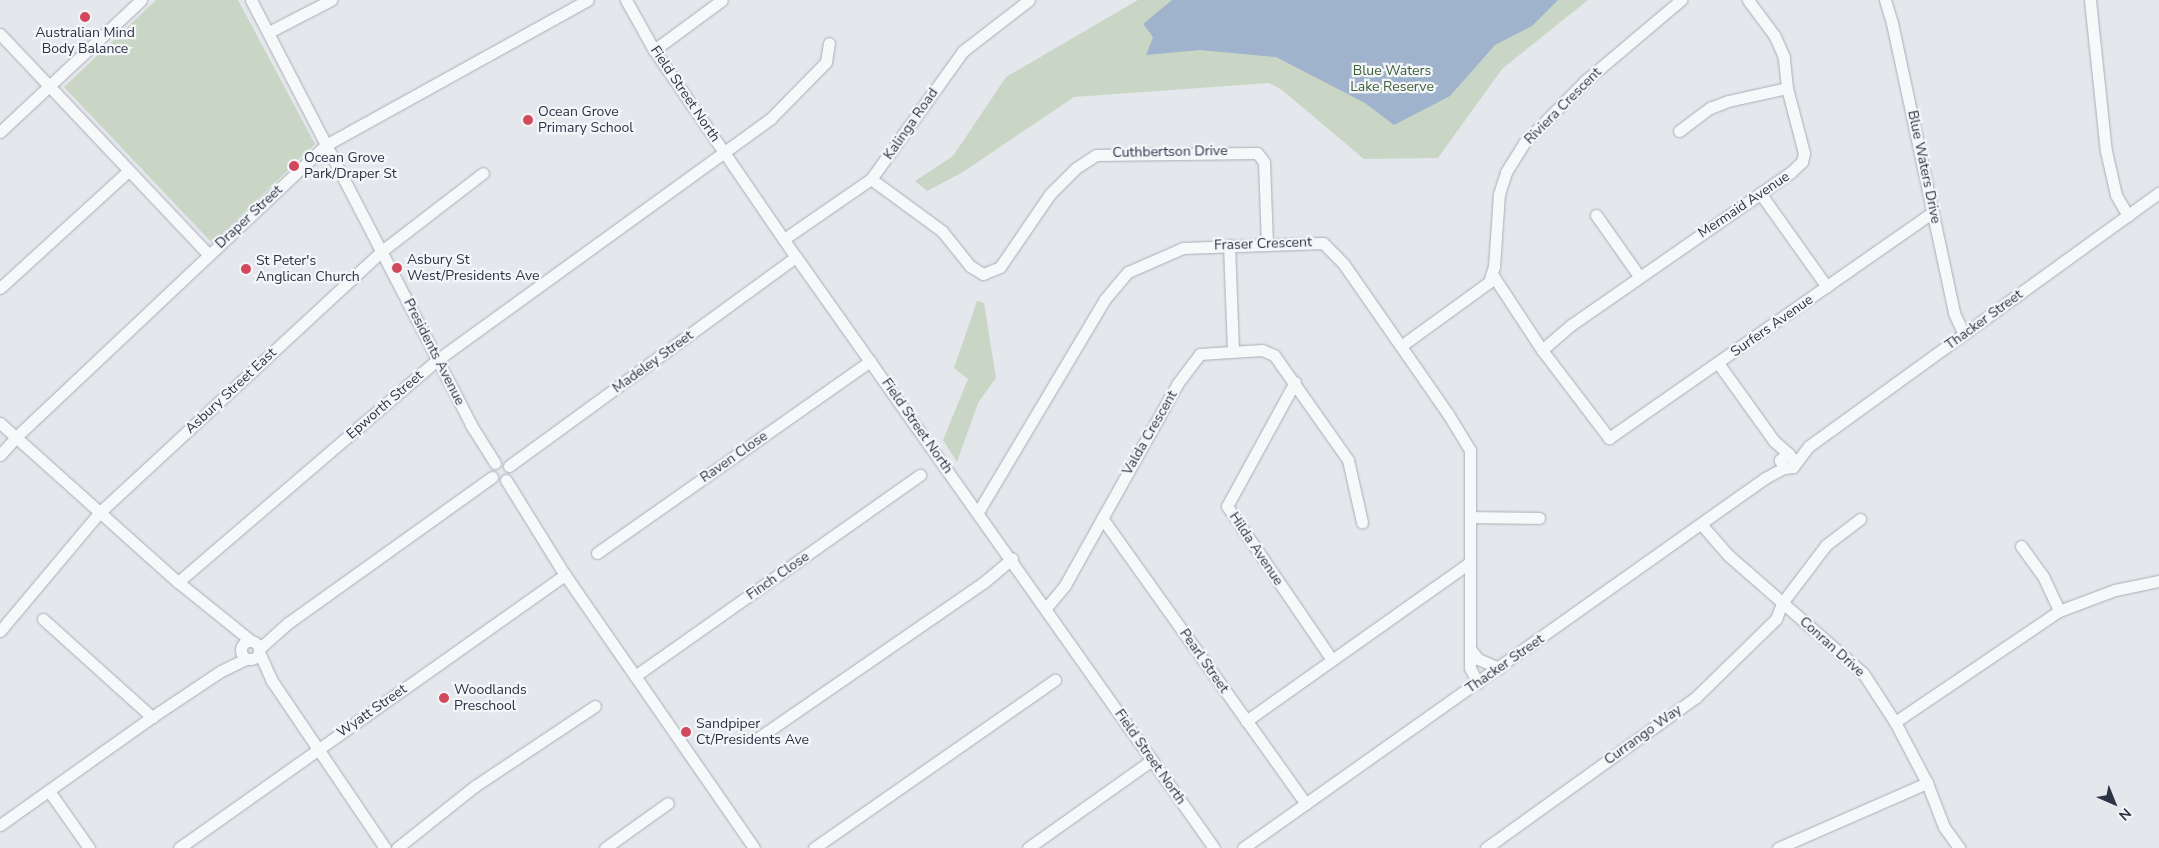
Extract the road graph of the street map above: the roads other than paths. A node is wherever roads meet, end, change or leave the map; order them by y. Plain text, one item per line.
1 (142, 0) edge
2 (251, 0) edge
3 (331, 0) edge
4 (588, 0) edge
5 (626, 0) edge
6 (722, 0) edge
7 (1029, 0) edge
8 (1681, 0) edge
9 (1748, 0) edge
10 (1885, 0) edge
11 (2090, 0) edge
12 (269, 32) junction
13 (0, 34) edge
14 (829, 43) dead end
15 (654, 50) junction
16 (48, 87) junction
17 (1787, 88) junction
18 (0, 132) edge
19 (1679, 132) dead end
20 (326, 145) junction
21 (724, 152) junction
22 (128, 171) junction
23 (483, 173) dead end
24 (870, 179) junction
25 (2159, 193) edge
26 (1760, 194) junction
27 (1933, 212) junction
28 (1596, 215) dead end
29 (2128, 216) junction
30 (784, 239) junction
31 (1267, 243) junction
32 (1229, 245) junction
33 (383, 250) junction
34 (209, 255) junction
35 (796, 257) junction
36 (1492, 274) junction
37 (1639, 276) junction
38 (1827, 287) junction
39 (0, 288) edge
40 (1964, 334) junction
41 (1401, 346) junction
42 (1542, 350) junction
43 (1233, 351) junction
44 (437, 360) junction
45 (870, 361) junction
46 (1718, 363) junction
47 (1295, 382) junction
48 (0, 423) edge
49 (16, 437) junction
50 (0, 455) edge
51 (1786, 459) junction
52 (495, 463) junction
53 (509, 466) junction
54 (920, 476) dead end
55 (492, 478) junction
56 (506, 480) junction
57 (100, 512) junction
58 (978, 512) junction
59 (1471, 517) junction
60 (1102, 518) junction
61 (1539, 518) dead end
62 (1860, 519) dead end
63 (1362, 522) dead end
64 (1701, 524) junction
65 (2021, 546) dead end
66 (597, 553) dead end
67 (1012, 559) junction
68 (1468, 564) junction
69 (565, 575) junction
70 (2159, 581) edge
71 (178, 582) junction
72 (1782, 603) junction
73 (1046, 608) junction
74 (2059, 611) junction
75 (43, 619) dead end
76 (0, 631) edge
77 (250, 649) junction
78 (1470, 649) junction
79 (1332, 660) junction
80 (1499, 668) junction
81 (635, 676) junction
82 (1055, 680) dead end
83 (1478, 683) junction
84 (595, 706) dead end
85 (152, 717) junction
86 (1246, 721) junction
87 (1895, 722) junction
88 (758, 738) dead end
89 (317, 750) junction
90 (1152, 760) junction
91 (1928, 783) junction
92 (49, 791) junction
93 (668, 803) dead end
94 (1306, 804) junction
95 (0, 825) edge
96 (88, 848) edge
97 (179, 848) edge
98 (384, 848) edge
99 (397, 848) edge
100 (605, 848) edge
101 (754, 848) edge
102 (814, 848) edge
103 (1028, 848) edge
104 (1214, 848) edge
105 (1243, 848) edge
106 (1486, 848) edge
107 (1778, 848) edge
108 (1959, 848) edge

1 - 16 street
2 - 12 street, Presidents Avenue
3 - 12 street
4 - 20 street, Draper Street
5 - 15 street, Field Street North
6 - 15 street
7 - 24 street, Kalinga Road
8 - 36 street, Riviera Crescent
9 - 17 street, Mermaid Avenue
10 - 27 street, Blue Waters Drive
11 - 29 street
12 - 20 street, Presidents Avenue
13 - 16 street
14 - 21 street, Epworth Street
15 - 21 street, Field Street North
16 - 18 street
16 - 22 street
17 - 19 street
17 - 26 street, Mermaid Avenue
20 - 33 street, Presidents Avenue
20 - 34 street, Draper Street
21 - 30 street, Field Street North
21 - 44 street, Epworth Street
22 - 34 street
22 - 39 street
23 - 33 street, Asbury Street East
24 - 30 street, Kalinga Road
24 - 31 street, Cuthbertson Drive
25 - 29 street, Thacker Street
26 - 37 street, Mermaid Avenue
26 - 38 street
27 - 38 street, Surfers Avenue
27 - 40 street, Blue Waters Drive
28 - 37 street
29 - 40 street, Thacker Street
30 - 35 street, Field Street North
31 - 32 street, Fraser Crescent
31 - 41 street, Fraser Crescent
32 - 43 street
32 - 58 street, Fraser Crescent
33 - 44 street, Presidents Avenue
33 - 57 street, Asbury Street East
34 - 49 street, Draper Street
35 - 45 street, Field Street North
35 - 53 street, Madeley Street
36 - 41 street
36 - 42 street
37 - 42 street, Mermaid Avenue
38 - 46 street, Surfers Avenue
40 - 51 street, Thacker Street
41 - 59 street, Fraser Crescent
42 - 46 street, Surfers Avenue
43 - 47 street, Valda Crescent
43 - 60 street, Valda Crescent
44 - 52 street, Presidents Avenue
44 - 71 street, Epworth Street
45 - 58 street, Field Street North
45 - 66 street, Raven Close
46 - 51 street
47 - 63 street, Valda Crescent
47 - 79 street, Hilda Avenue
48 - 49 street
49 - 50 street, Draper Street
49 - 57 street
51 - 64 street, Thacker Street
52 - 53 street
52 - 55 street
53 - 56 street
54 - 81 street, Finch Close
55 - 56 street
55 - 77 street
56 - 69 street
57 - 71 street
57 - 76 street, Asbury Street East
58 - 67 street, Field Street North
59 - 61 street
59 - 68 street, Fraser Crescent
60 - 73 street, Valda Crescent
60 - 86 street, Pearl Street
62 - 72 street, Currango Way
64 - 72 street, Conran Drive
64 - 80 street, Thacker Street
65 - 74 street
67 - 73 street, Field Street North
67 - 88 street
68 - 78 street, Fraser Crescent
68 - 79 street
69 - 81 street
69 - 89 street, Wyatt Street
70 - 74 street
71 - 77 street
72 - 87 street, Conran Drive
72 - 106 street, Currango Way
73 - 90 street, Field Street North
74 - 87 street
75 - 85 street
77 - 85 street
77 - 89 street
78 - 80 street
78 - 83 street, Fraser Crescent
79 - 86 street
80 - 83 street, Thacker Street
81 - 101 street
82 - 102 street
83 - 94 street, Thacker Street
84 - 99 street
85 - 92 street
86 - 94 street, Pearl Street
87 - 91 street, Conran Drive
89 - 97 street, Wyatt Street
89 - 98 street
90 - 103 street
90 - 104 street, Field Street North
91 - 107 street
91 - 108 street, Conran Drive
92 - 95 street
92 - 96 street
93 - 100 street
94 - 105 street, Thacker Street

